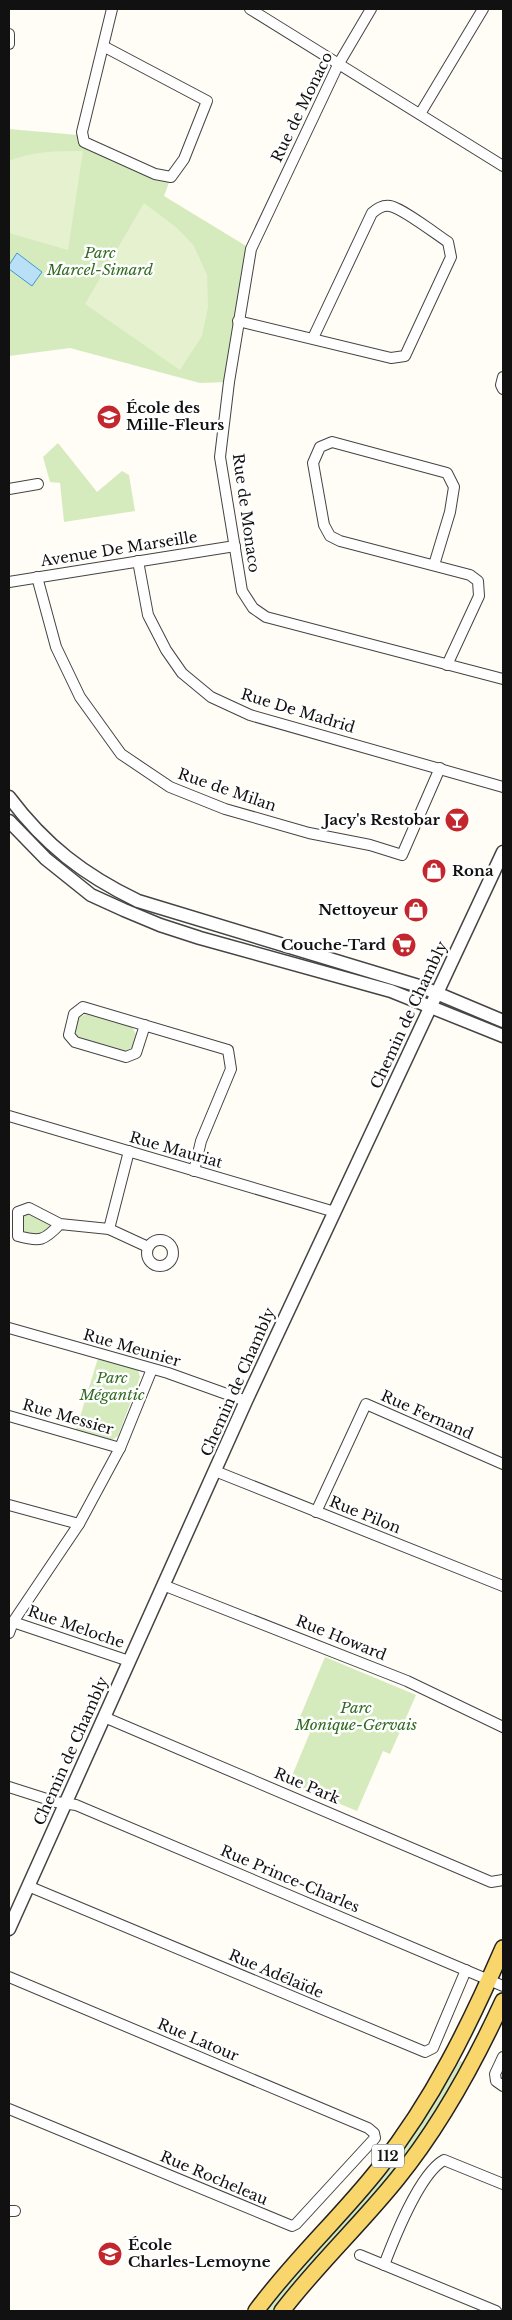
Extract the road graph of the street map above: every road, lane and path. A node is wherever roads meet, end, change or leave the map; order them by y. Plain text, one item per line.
1 (112, 9) edge
2 (250, 9) edge
3 (371, 9) edge
4 (482, 9) edge
5 (9, 34) edge
6 (9, 44) edge
7 (103, 46) junction
8 (338, 64) junction
9 (420, 114) junction
10 (502, 162) edge
11 (238, 321) junction
12 (313, 338) junction
13 (503, 377) edge
14 (503, 389) edge
15 (38, 484) dead end
16 (9, 489) edge
17 (234, 546) junction
18 (138, 561) junction
19 (434, 565) junction
20 (37, 578) junction
21 (9, 582) edge
22 (447, 664) junction
23 (503, 679) edge
24 (440, 768) junction
25 (503, 787) edge
26 (9, 797) edge
27 (9, 821) edge
28 (503, 852) edge
29 (500, 870) edge
30 (436, 993) junction
31 (431, 1006) junction
32 (503, 1022) edge
33 (145, 1025) junction
34 (503, 1036) edge
35 (9, 1116) edge
36 (129, 1152) junction
37 (194, 1171) junction
38 (335, 1212) junction
39 (60, 1224) dead end
40 (109, 1229) junction
41 (148, 1247) dead end
42 (9, 1328) edge
43 (152, 1369) junction
44 (246, 1401) junction
45 (9, 1416) edge
46 (120, 1448) junction
47 (503, 1464) edge
48 (216, 1471) junction
49 (9, 1505) edge
50 (316, 1512) junction
51 (79, 1524) junction
52 (163, 1585) junction
53 (503, 1586) edge
54 (13, 1622) junction
55 (9, 1633) edge
56 (128, 1661) junction
57 (104, 1717) junction
58 (503, 1727) edge
59 (9, 1787) edge
60 (65, 1803) junction
61 (501, 1881) edge
62 (28, 1886) junction
63 (9, 1929) edge
64 (503, 1948) edge
65 (466, 1970) junction
66 (9, 1977) edge
67 (496, 1983) edge
68 (503, 2001) edge
69 (503, 2057) edge
70 (503, 2086) edge
71 (9, 2108) edge
72 (374, 2133) joint
73 (503, 2184) edge
74 (360, 2254) dead end
75 (384, 2265) junction
76 (256, 2311) edge
77 (282, 2311) edge
78 (496, 2311) edge

1 - 7 street
2 - 8 street
3 - 8 street, Rue de Monaco
4 - 9 street
5 - 6 street
7 - 7 street
8 - 9 street
8 - 11 street, Rue de Monaco
9 - 10 street
11 - 12 street
11 - 17 street, Rue de Monaco
12 - 12 street
13 - 14 street
15 - 16 street
17 - 18 street, Avenue De Marseille
17 - 22 street, Rue de Monaco
18 - 20 street, Avenue De Marseille
18 - 24 street, Rue De Madrid
19 - 19 street
19 - 22 street
20 - 21 street, Avenue De Marseille
20 - 24 street, Rue de Milan
22 - 23 street, Rue de Monaco
24 - 25 street, Rue De Madrid
26 - 30 street
27 - 31 street
28 - 29 street, Chemin de Chambly
29 - 30 street, Chemin de Chambly
30 - 31 street, Chemin de Chambly
30 - 32 street
31 - 34 street
31 - 38 street, Chemin de Chambly
33 - 33 street
33 - 37 street
35 - 36 street, Rue Mauriat
36 - 37 street, Rue Mauriat
36 - 40 street
37 - 38 street, Rue Mauriat
38 - 44 street, Chemin de Chambly
39 - 40 street
40 - 41 street
42 - 43 street, Rue Meunier
43 - 44 street, Rue Meunier
43 - 46 street
44 - 48 street, Chemin de Chambly
45 - 46 street, Rue Messier
46 - 51 street
47 - 50 street, Rue Fernand
48 - 50 street, Rue Pilon
48 - 52 street, Chemin de Chambly
49 - 51 street
50 - 53 street, Rue Pilon
51 - 54 street
52 - 56 street, Chemin de Chambly
52 - 58 street, Rue Howard
54 - 55 street
54 - 56 street, Rue Meloche
56 - 57 street, Chemin de Chambly
57 - 60 street, Chemin de Chambly
57 - 61 street, Rue Park
59 - 60 street, Rue Prince-Charles
60 - 62 street, Chemin de Chambly
60 - 65 street, Rue Prince-Charles
62 - 63 street, Chemin de Chambly
62 - 65 street, Rue Adélaïde
64 - 67 main road, 112
65 - 67 street, Rue Prince-Charles
66 - 72 street, Rue Latour
67 - 76 main road, 112
68 - 77 main road, 112
69 - 70 street
71 - 72 street, Rue Rocheleau
73 - 75 street
74 - 75 street
75 - 78 street

